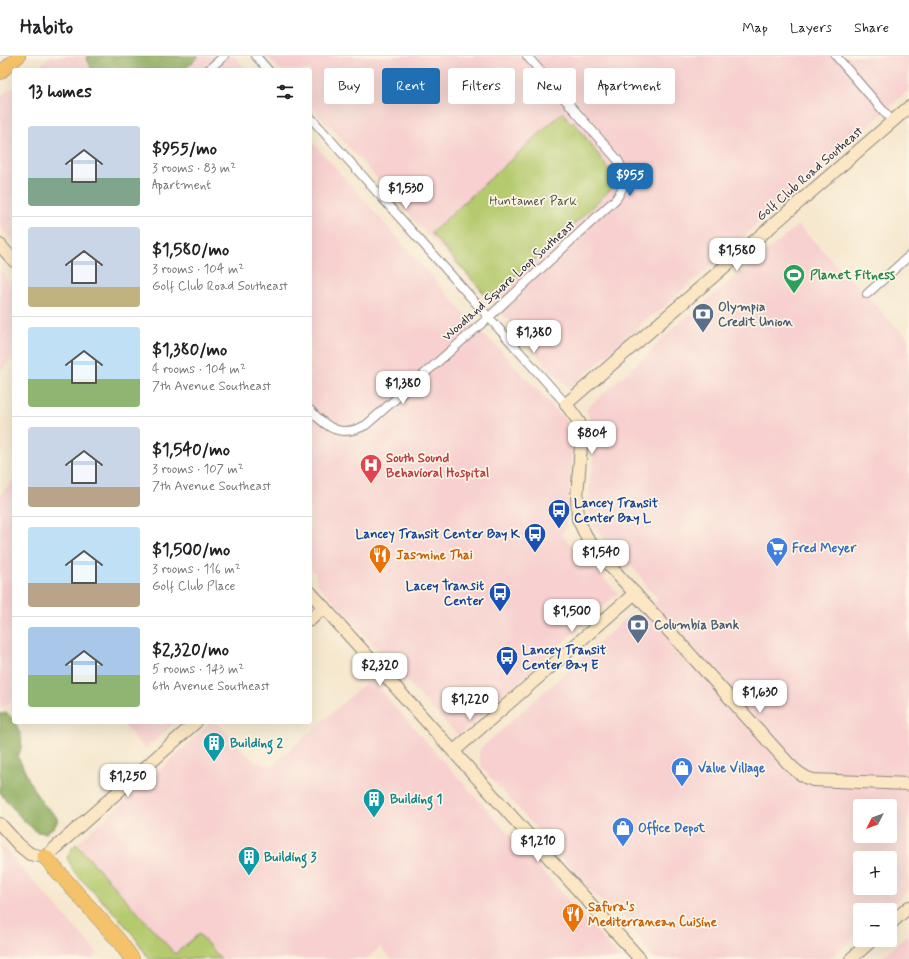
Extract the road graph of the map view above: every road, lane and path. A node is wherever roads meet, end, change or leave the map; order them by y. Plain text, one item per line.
1 (19, 56) edge
2 (224, 56) edge
3 (256, 56) edge
4 (527, 56) edge
5 (836, 56) edge
6 (210, 68) edge
7 (266, 68) edge
8 (0, 73) edge
9 (909, 107) edge
10 (312, 119) edge
11 (892, 121) junction
12 (0, 246) edge
13 (909, 256) edge
14 (12, 259) edge
15 (867, 294) dead end
16 (488, 317) junction
17 (566, 404) junction
18 (312, 412) edge
19 (635, 593) junction
20 (312, 594) edge
21 (324, 607) junction
22 (312, 618) edge
23 (194, 724) edge
24 (454, 752) junction
25 (909, 784) edge
26 (0, 824) edge
27 (45, 857) junction
28 (909, 907) edge
29 (897, 918) edge
30 (864, 947) edge
31 (132, 959) edge
32 (640, 959) edge
33 (851, 959) edge

1 - 8 main road
2 - 6 street
3 - 7 street
4 - 16 street, Woodland Square Loop Southeast
5 - 11 street
9 - 11 street, Golf Club Road Southeast
10 - 16 street
11 - 17 street, Golf Club Road Southeast
12 - 14 street
13 - 15 street
16 - 17 street
16 - 18 street, Woodland Square Loop Southeast
17 - 19 street
19 - 24 street
19 - 25 street
20 - 21 street
21 - 22 street
21 - 24 street
23 - 27 street
24 - 32 street
26 - 27 street
27 - 31 highway
28 - 29 street
30 - 33 street

